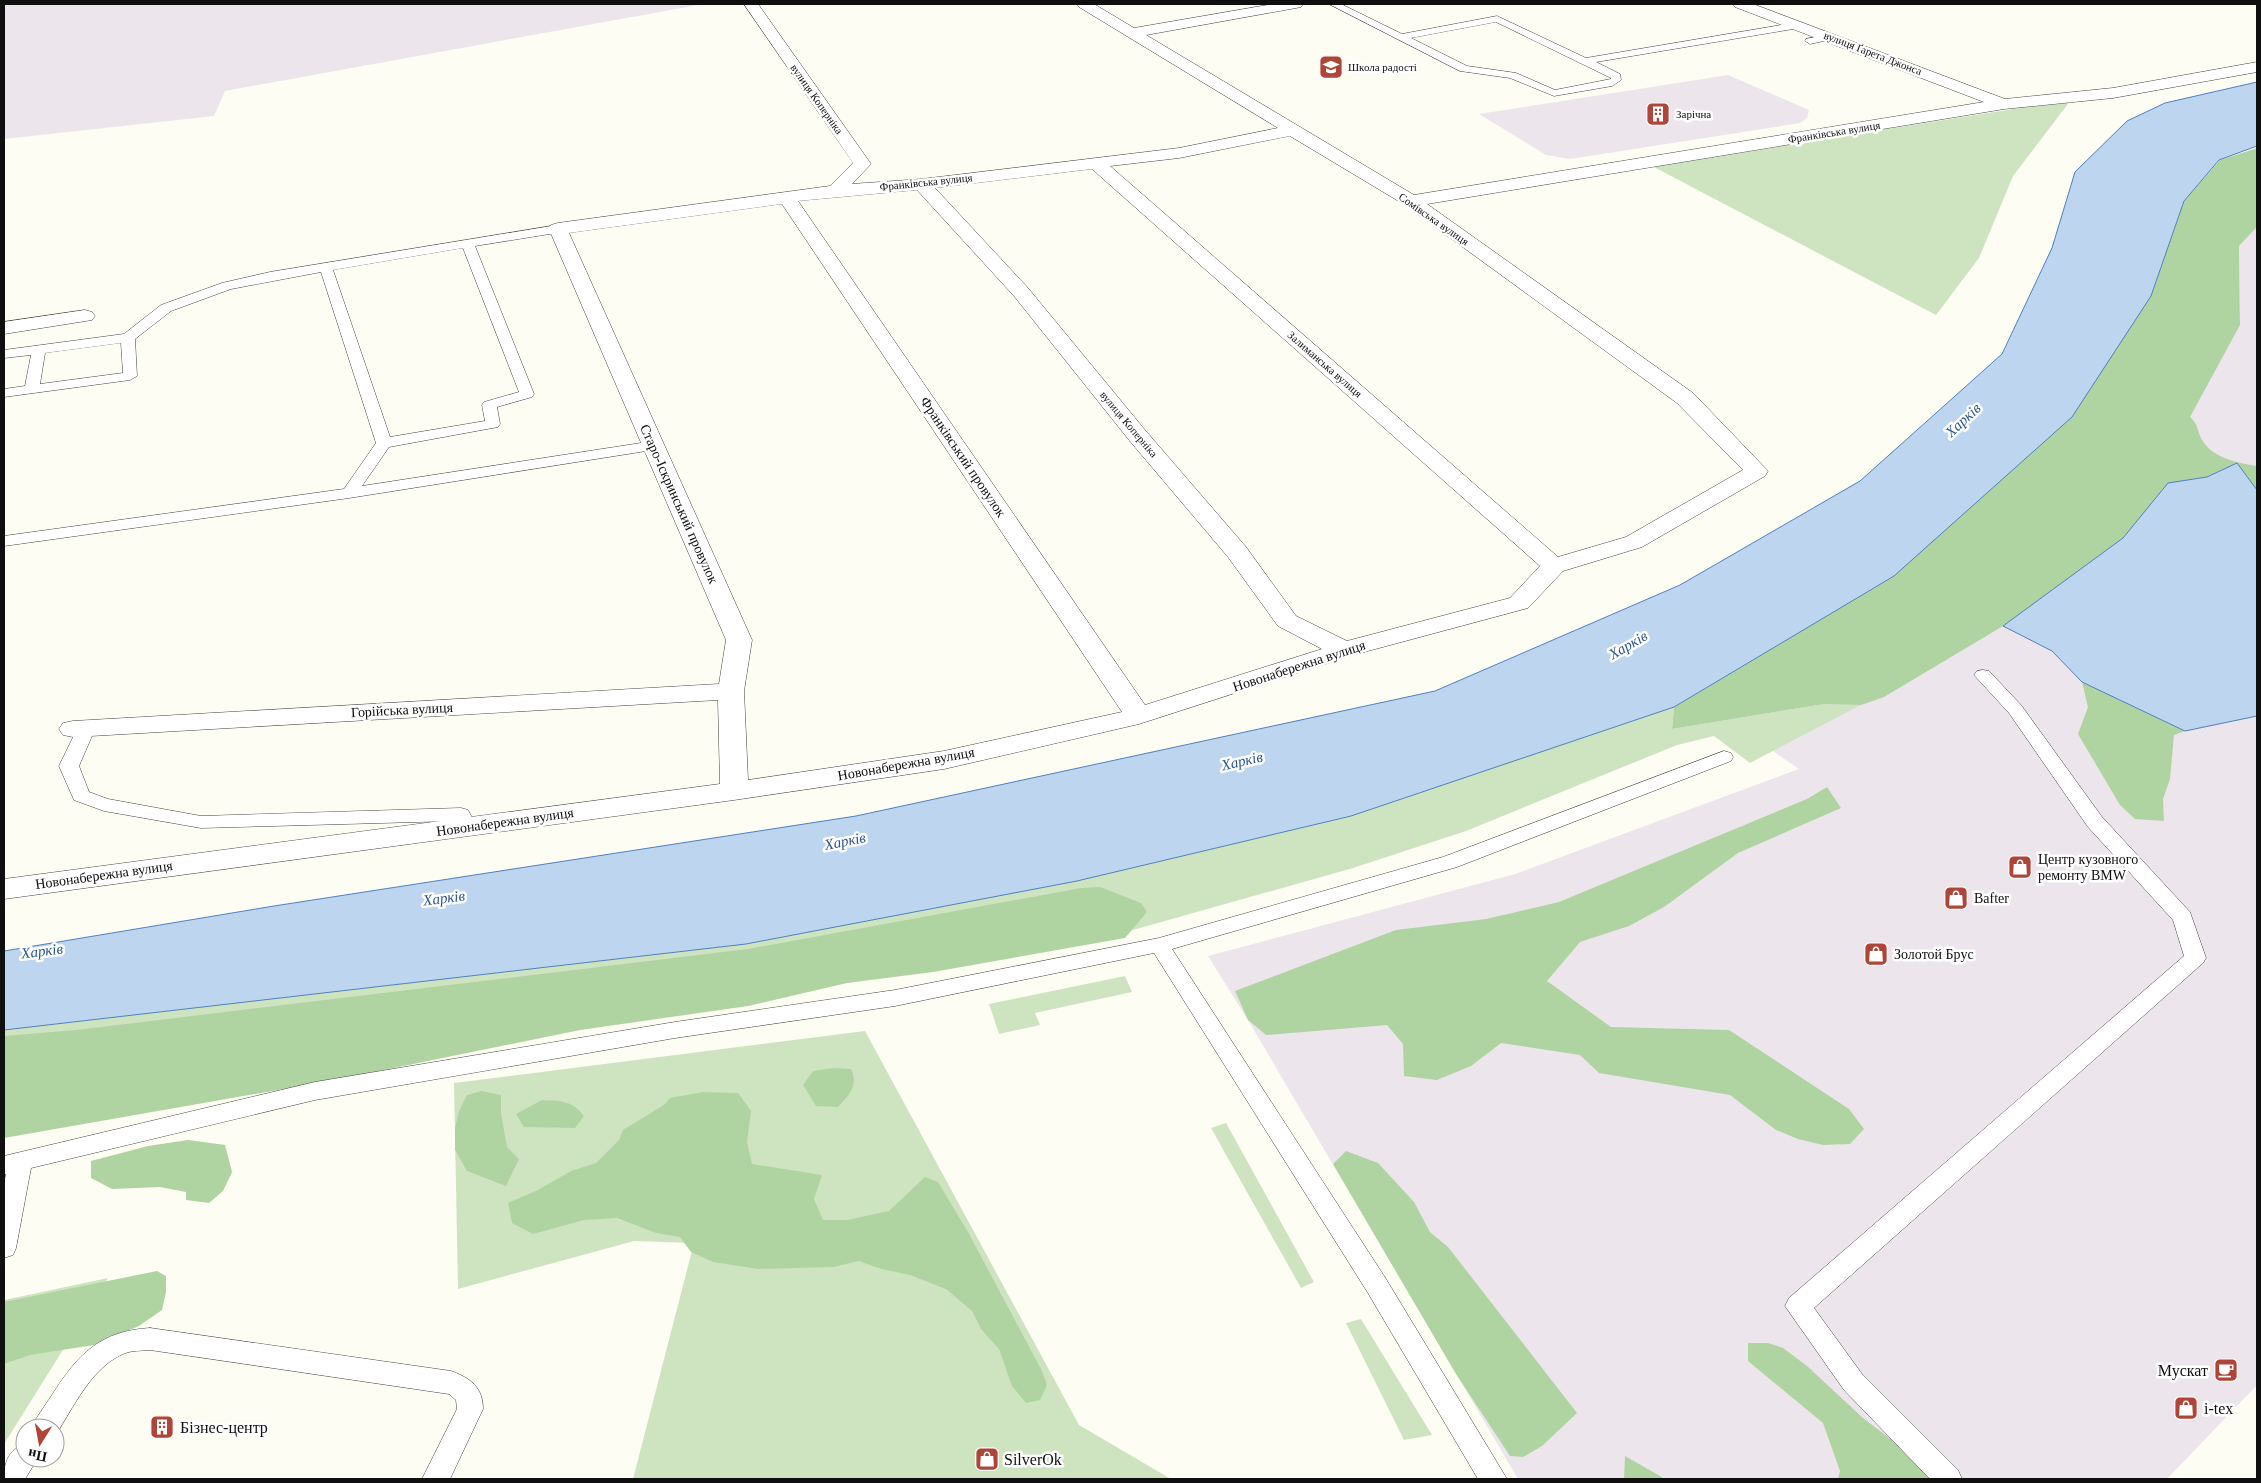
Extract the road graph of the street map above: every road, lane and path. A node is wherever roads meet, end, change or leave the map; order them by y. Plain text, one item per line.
1 (751, 4) edge
2 (1084, 4) edge
3 (1296, 4) edge
4 (1334, 4) edge
5 (1740, 4) edge
6 (1783, 4) edge
7 (1756, 10) junction
8 (1799, 25) junction
9 (1131, 33) junction
10 (1829, 36) junction
11 (1401, 37) junction
12 (1810, 41) dead end
13 (1586, 61) junction
14 (2257, 67) edge
15 (2004, 104) junction
16 (1294, 130) junction
17 (1096, 163) junction
18 (922, 184) junction
19 (836, 191) junction
20 (787, 198) junction
21 (1411, 201) junction
22 (558, 229) junction
23 (467, 243) junction
24 (326, 267) junction
25 (85, 316) dead end
26 (4, 328) edge
27 (128, 338) junction
28 (39, 349) junction
29 (4, 354) edge
30 (32, 390) junction
31 (4, 393) edge
32 (384, 443) junction
33 (654, 446) junction
34 (1757, 471) joint
35 (349, 493) junction
36 (4, 541) edge
37 (1554, 566) junction
38 (1344, 650) junction
39 (1983, 675) dead end
40 (731, 690) junction
41 (1139, 716) junction
42 (80, 729) joint
43 (1724, 757) dead end
44 (734, 791) junction
45 (467, 827) junction
46 (4, 889) edge
47 (1159, 945) junction
48 (12, 1163) edge
49 (4, 1248) edge
50 (52, 1418) edge
51 (17, 1468) edge
52 (9, 1479) edge
53 (436, 1479) edge
54 (1493, 1479) edge
55 (1948, 1479) edge

1 - 19 street, вулиця Коперніка
2 - 9 street, Сомівська вулиця
3 - 9 street
4 - 11 lane
5 - 7 street, вулиця Ґарета Джонса
6 - 7 street
7 - 8 street, вулиця Ґарета Джонса
8 - 10 street, вулиця Ґарета Джонса
8 - 13 lane
9 - 16 street, Сомівська вулиця
10 - 12 lane
10 - 15 street, вулиця Ґарета Джонса
11 - 13 lane
11 - 13 lane
14 - 15 street, Франківська вулиця
15 - 21 street, Франківська вулиця
16 - 17 street, Франківська вулиця
16 - 21 street, Сомівська вулиця
17 - 18 street, Франківська вулиця
17 - 37 street, Залиманська вулиця
18 - 19 street, Франківська вулиця
18 - 38 street, вулиця Коперніка
19 - 20 street, Франківська вулиця
20 - 22 street, Франківська вулиця
20 - 41 street, Франківський провулок
21 - 34 street, Сомівська вулиця
22 - 23 lane
22 - 33 street, Старо-Іскринський провулок
23 - 24 lane
23 - 32 lane
24 - 27 lane
24 - 32 lane
25 - 26 street
27 - 28 lane
27 - 30 lane
28 - 29 lane
28 - 30 lane
30 - 31 lane
32 - 35 lane
33 - 35 lane
33 - 40 street, Старо-Іскринський провулок
34 - 37 street, Новонабережна вулиця
35 - 36 lane
37 - 38 street, Новонабережна вулиця
38 - 41 street, Новонабережна вулиця
39 - 55 lane
40 - 42 street, Горійська вулиця
40 - 44 street, Старо-Іскринський провулок
41 - 44 street, Новонабережна вулиця
42 - 45 lane
43 - 47 lane
44 - 45 street, Новонабережна вулиця
45 - 46 street, Новонабережна вулиця
47 - 48 lane
47 - 54 lane
48 - 49 lane
50 - 53 lane
51 - 52 lane

